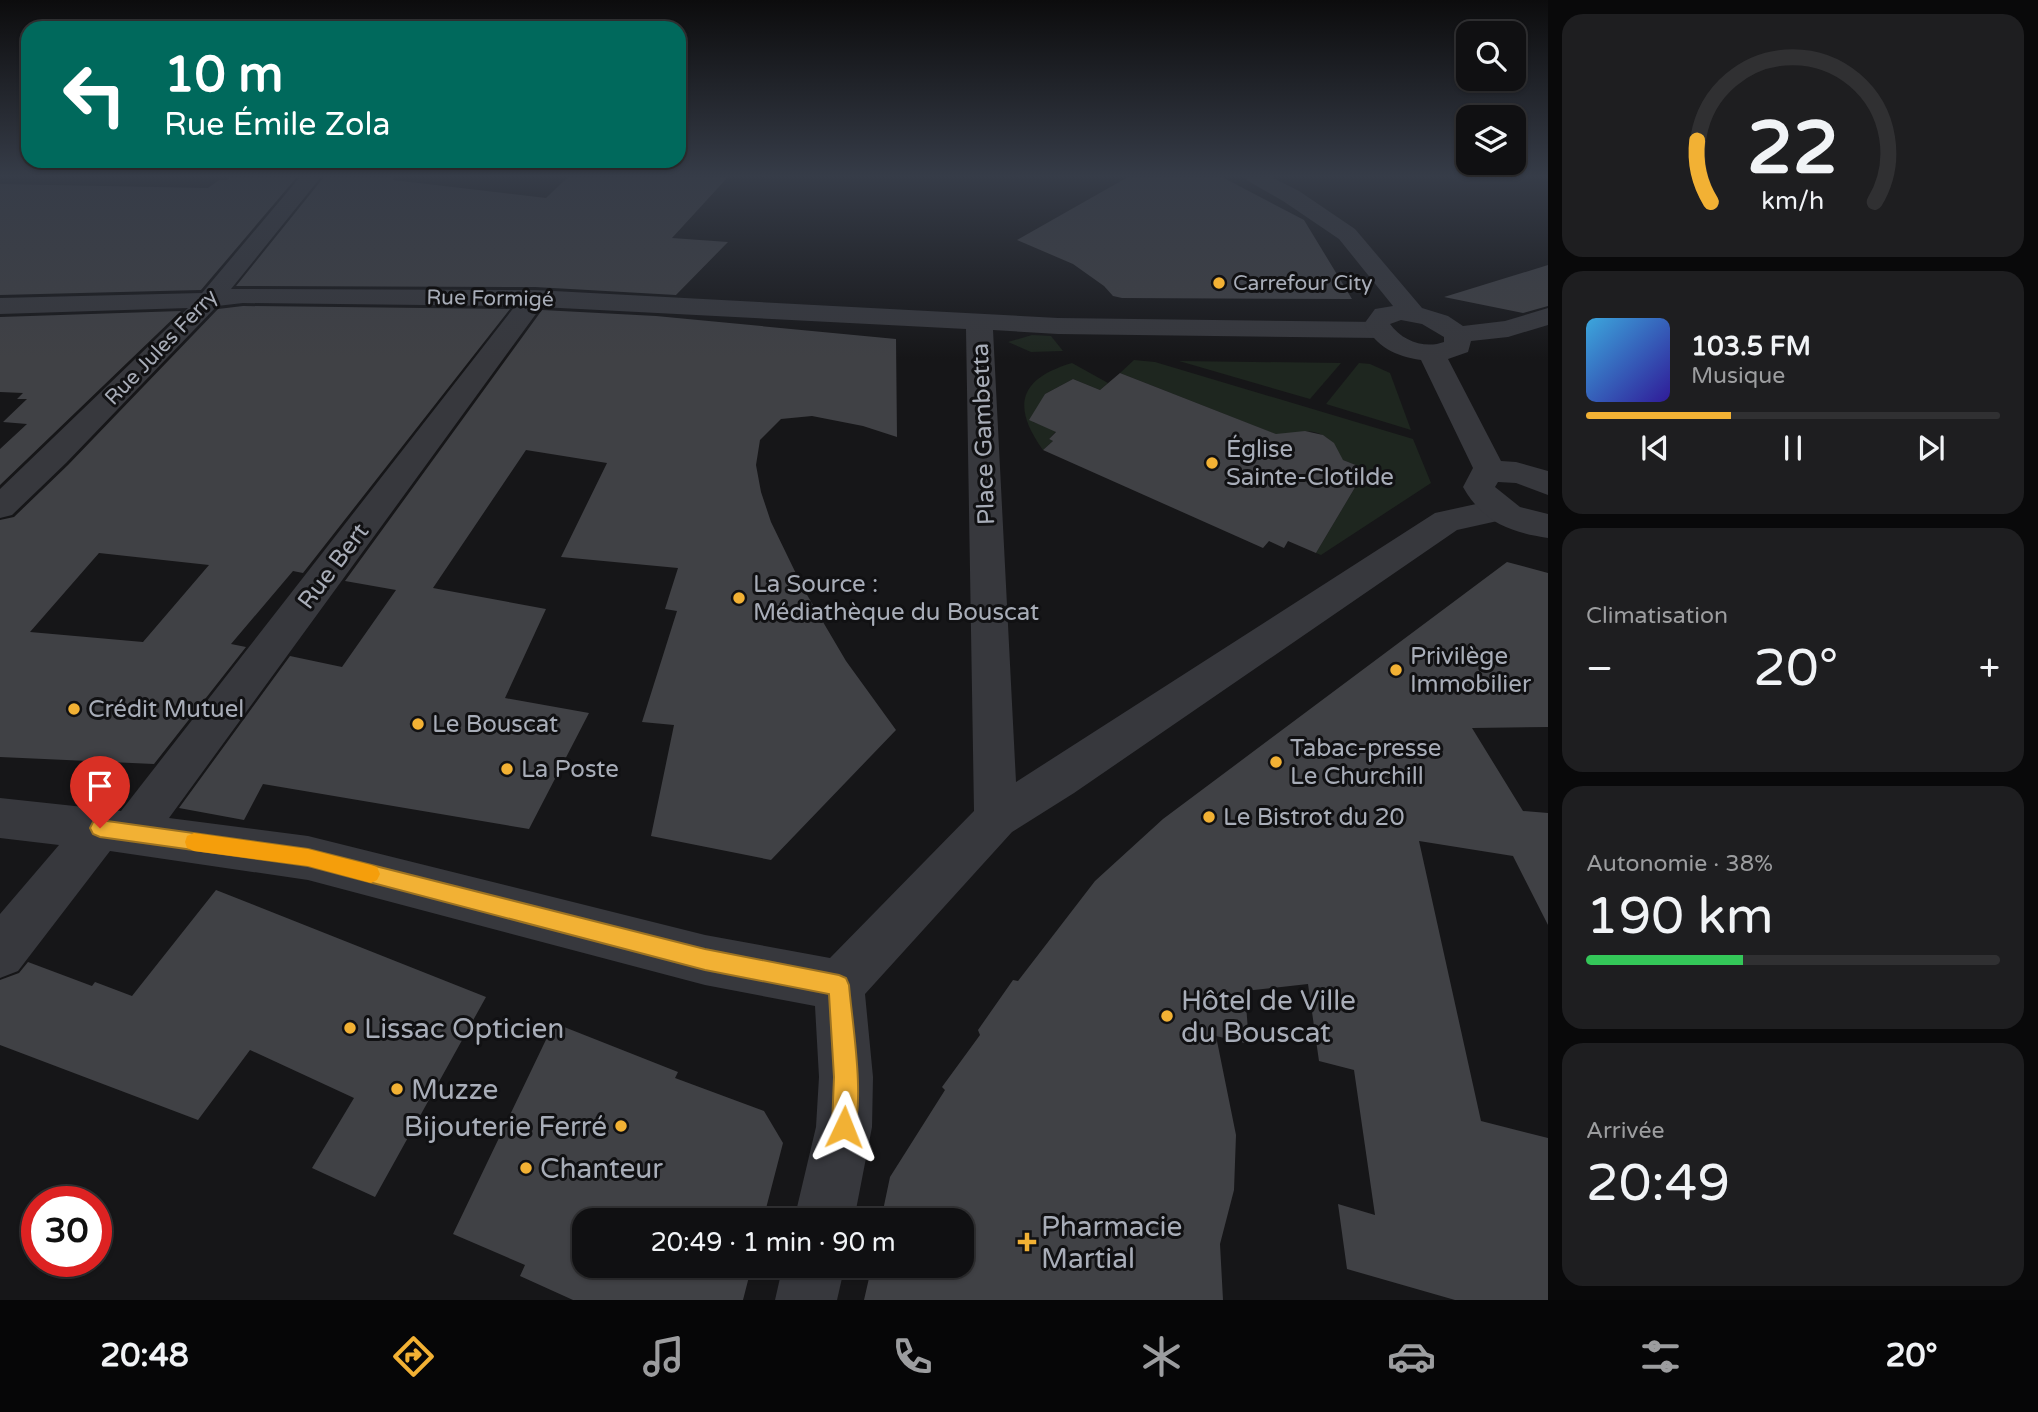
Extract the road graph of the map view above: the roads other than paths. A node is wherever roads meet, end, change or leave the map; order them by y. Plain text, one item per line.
1 (261, 238) edge
2 (1350, 238) edge
3 (535, 298) junction
4 (209, 300) junction
5 (1, 307) edge
6 (1413, 313) junction
7 (1548, 316) edge
8 (979, 323) junction
9 (1379, 330) junction
10 (1457, 335) junction
11 (1431, 352) junction
12 (1491, 472) junction
13 (1548, 484) edge
14 (0, 507) edge
15 (1499, 510) junction
16 (1548, 526) edge
17 (0, 818) edge
18 (996, 818) junction
19 (116, 831) junction
20 (0, 953) edge
21 (839, 985) junction
22 (827, 1208) edge
23 (811, 1278) edge
24 (806, 1300) edge

1 - 4 street, Rue Jules Ferry
2 - 6 street
3 - 4 street, Rue Formigé
3 - 8 street, Rue Formigé
3 - 19 street, Rue Bert
4 - 5 street, Rue Formigé
4 - 14 street, Rue Jules Ferry
6 - 9 street
6 - 10 street
7 - 10 street
8 - 9 street, Place Gambetta
8 - 18 street, Place Gambetta
9 - 11 street
10 - 11 street
11 - 12 street
12 - 13 street
12 - 15 street
15 - 16 street
15 - 18 street
17 - 19 street
18 - 21 street
19 - 20 street, Rue Bert
19 - 21 street
21 - 22 street
23 - 24 street

